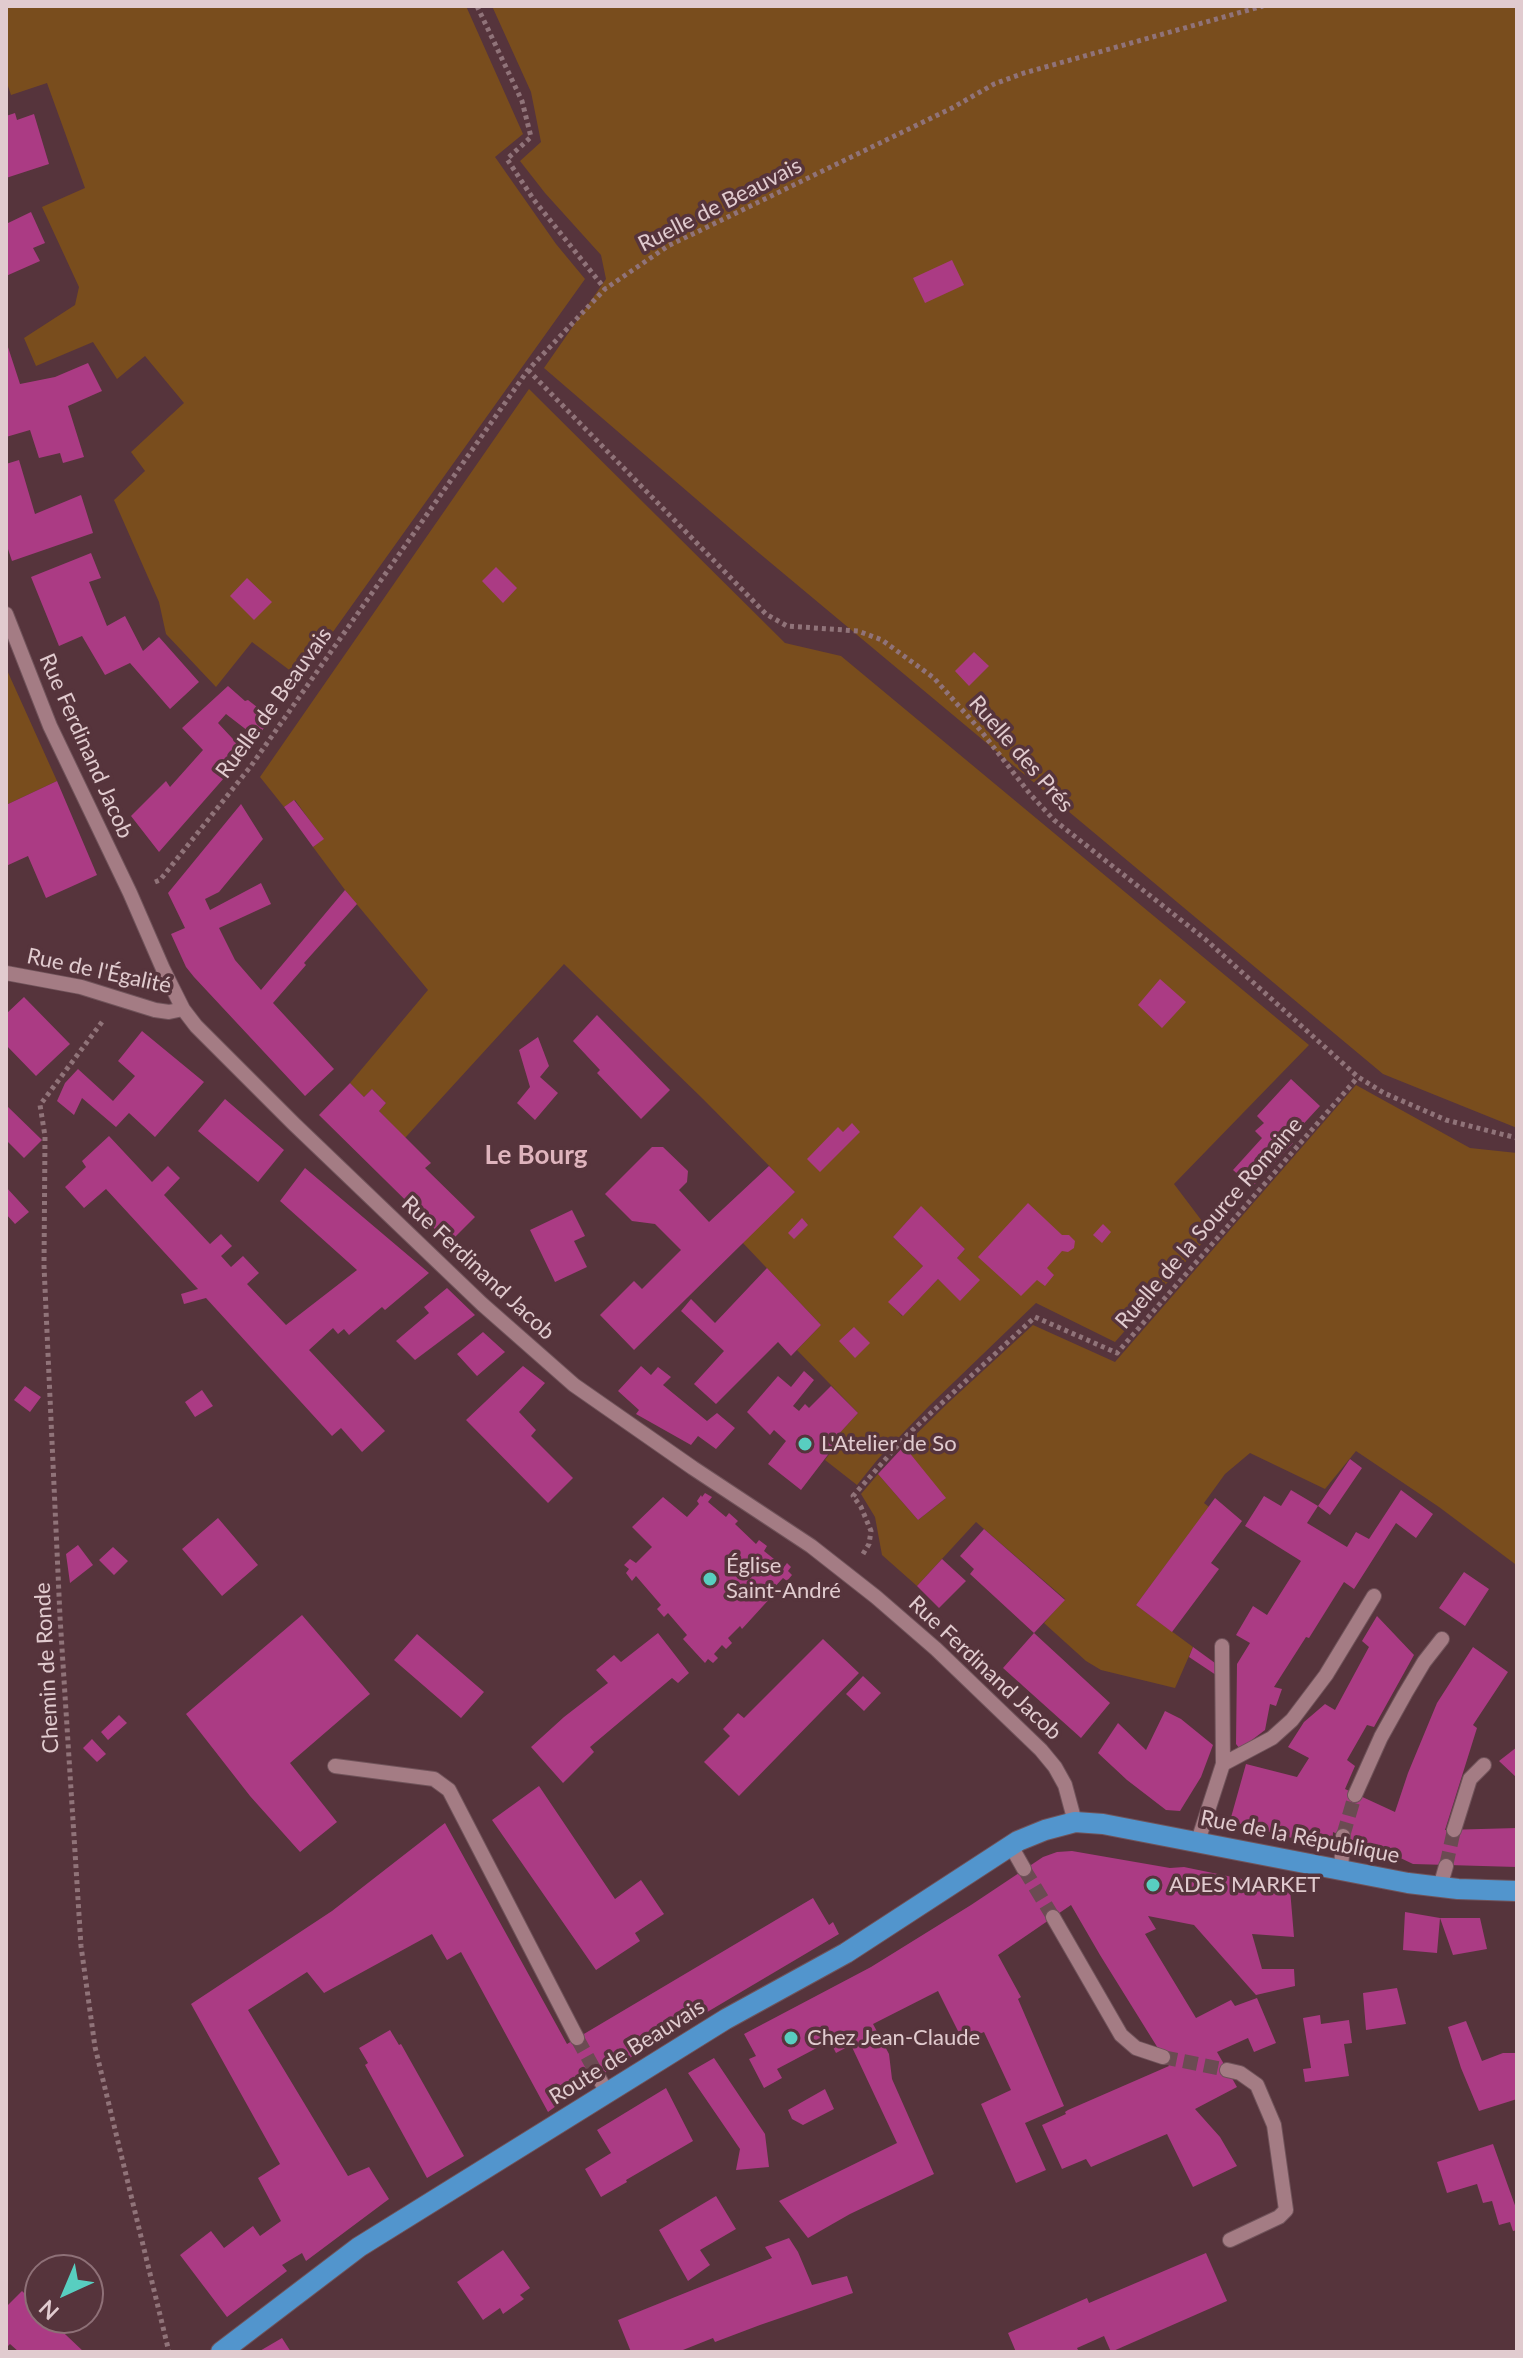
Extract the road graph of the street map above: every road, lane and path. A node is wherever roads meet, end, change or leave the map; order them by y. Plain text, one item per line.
1 (477, 6) edge
2 (1263, 6) edge
3 (605, 289) junction
4 (528, 370) junction
5 (6, 614) edge
6 (130, 893) junction
7 (6, 973) edge
8 (120, 999) junction
9 (183, 1009) junction
10 (1358, 1077) junction
11 (1517, 1138) edge
12 (849, 1576) junction
13 (1374, 1596) dead end
14 (1442, 1639) dead end
15 (1222, 1646) dead end
16 (1223, 1764) junction
17 (1484, 1765) dead end
18 (335, 1766) dead end
19 (1355, 1795) tunnel mouth
20 (1075, 1822) junction
21 (1454, 1830) tunnel mouth
22 (1343, 1836) tunnel mouth
23 (1198, 1841) junction
24 (1011, 1846) junction
25 (1446, 1866) tunnel mouth
26 (1024, 1869) tunnel mouth
27 (1341, 1871) junction
28 (1440, 1887) junction
29 (1517, 1891) edge
30 (1053, 1917) tunnel mouth
31 (577, 2038) tunnel mouth
32 (1163, 2057) tunnel mouth
33 (1227, 2070) tunnel mouth
34 (1230, 2240) dead end
35 (169, 2352) edge
36 (221, 2352) edge

1 - 3 path
2 - 3 path, Ruelle de Beauvais
3 - 4 path, Ruelle de Beauvais
4 - 6 path, Ruelle de Beauvais
4 - 10 path, Ruelle des Prés
5 - 6 street, Rue Ferdinand Jacob
6 - 9 street, Rue Ferdinand Jacob
7 - 8 street, Rue de l'Égalité
8 - 9 street, Rue de l'Égalité
8 - 35 path, Chemin de Ronde
9 - 12 street, Rue Ferdinand Jacob
10 - 11 path, Ruelle des Prés
10 - 12 path, Ruelle de la Source Romaine
12 - 20 street, Rue Ferdinand Jacob
13 - 16 street
14 - 19 street
15 - 16 street
16 - 23 street
17 - 21 street
18 - 31 street
20 - 23 main road, Rue de la République
20 - 24 main road, Route de Beauvais
22 - 27 street
23 - 27 main road, Rue de la République
24 - 26 street
24 - 36 main road, Route de Beauvais
25 - 28 street
27 - 28 main road, Rue de la République
28 - 29 main road, Rue de la République
30 - 32 street
33 - 34 street

